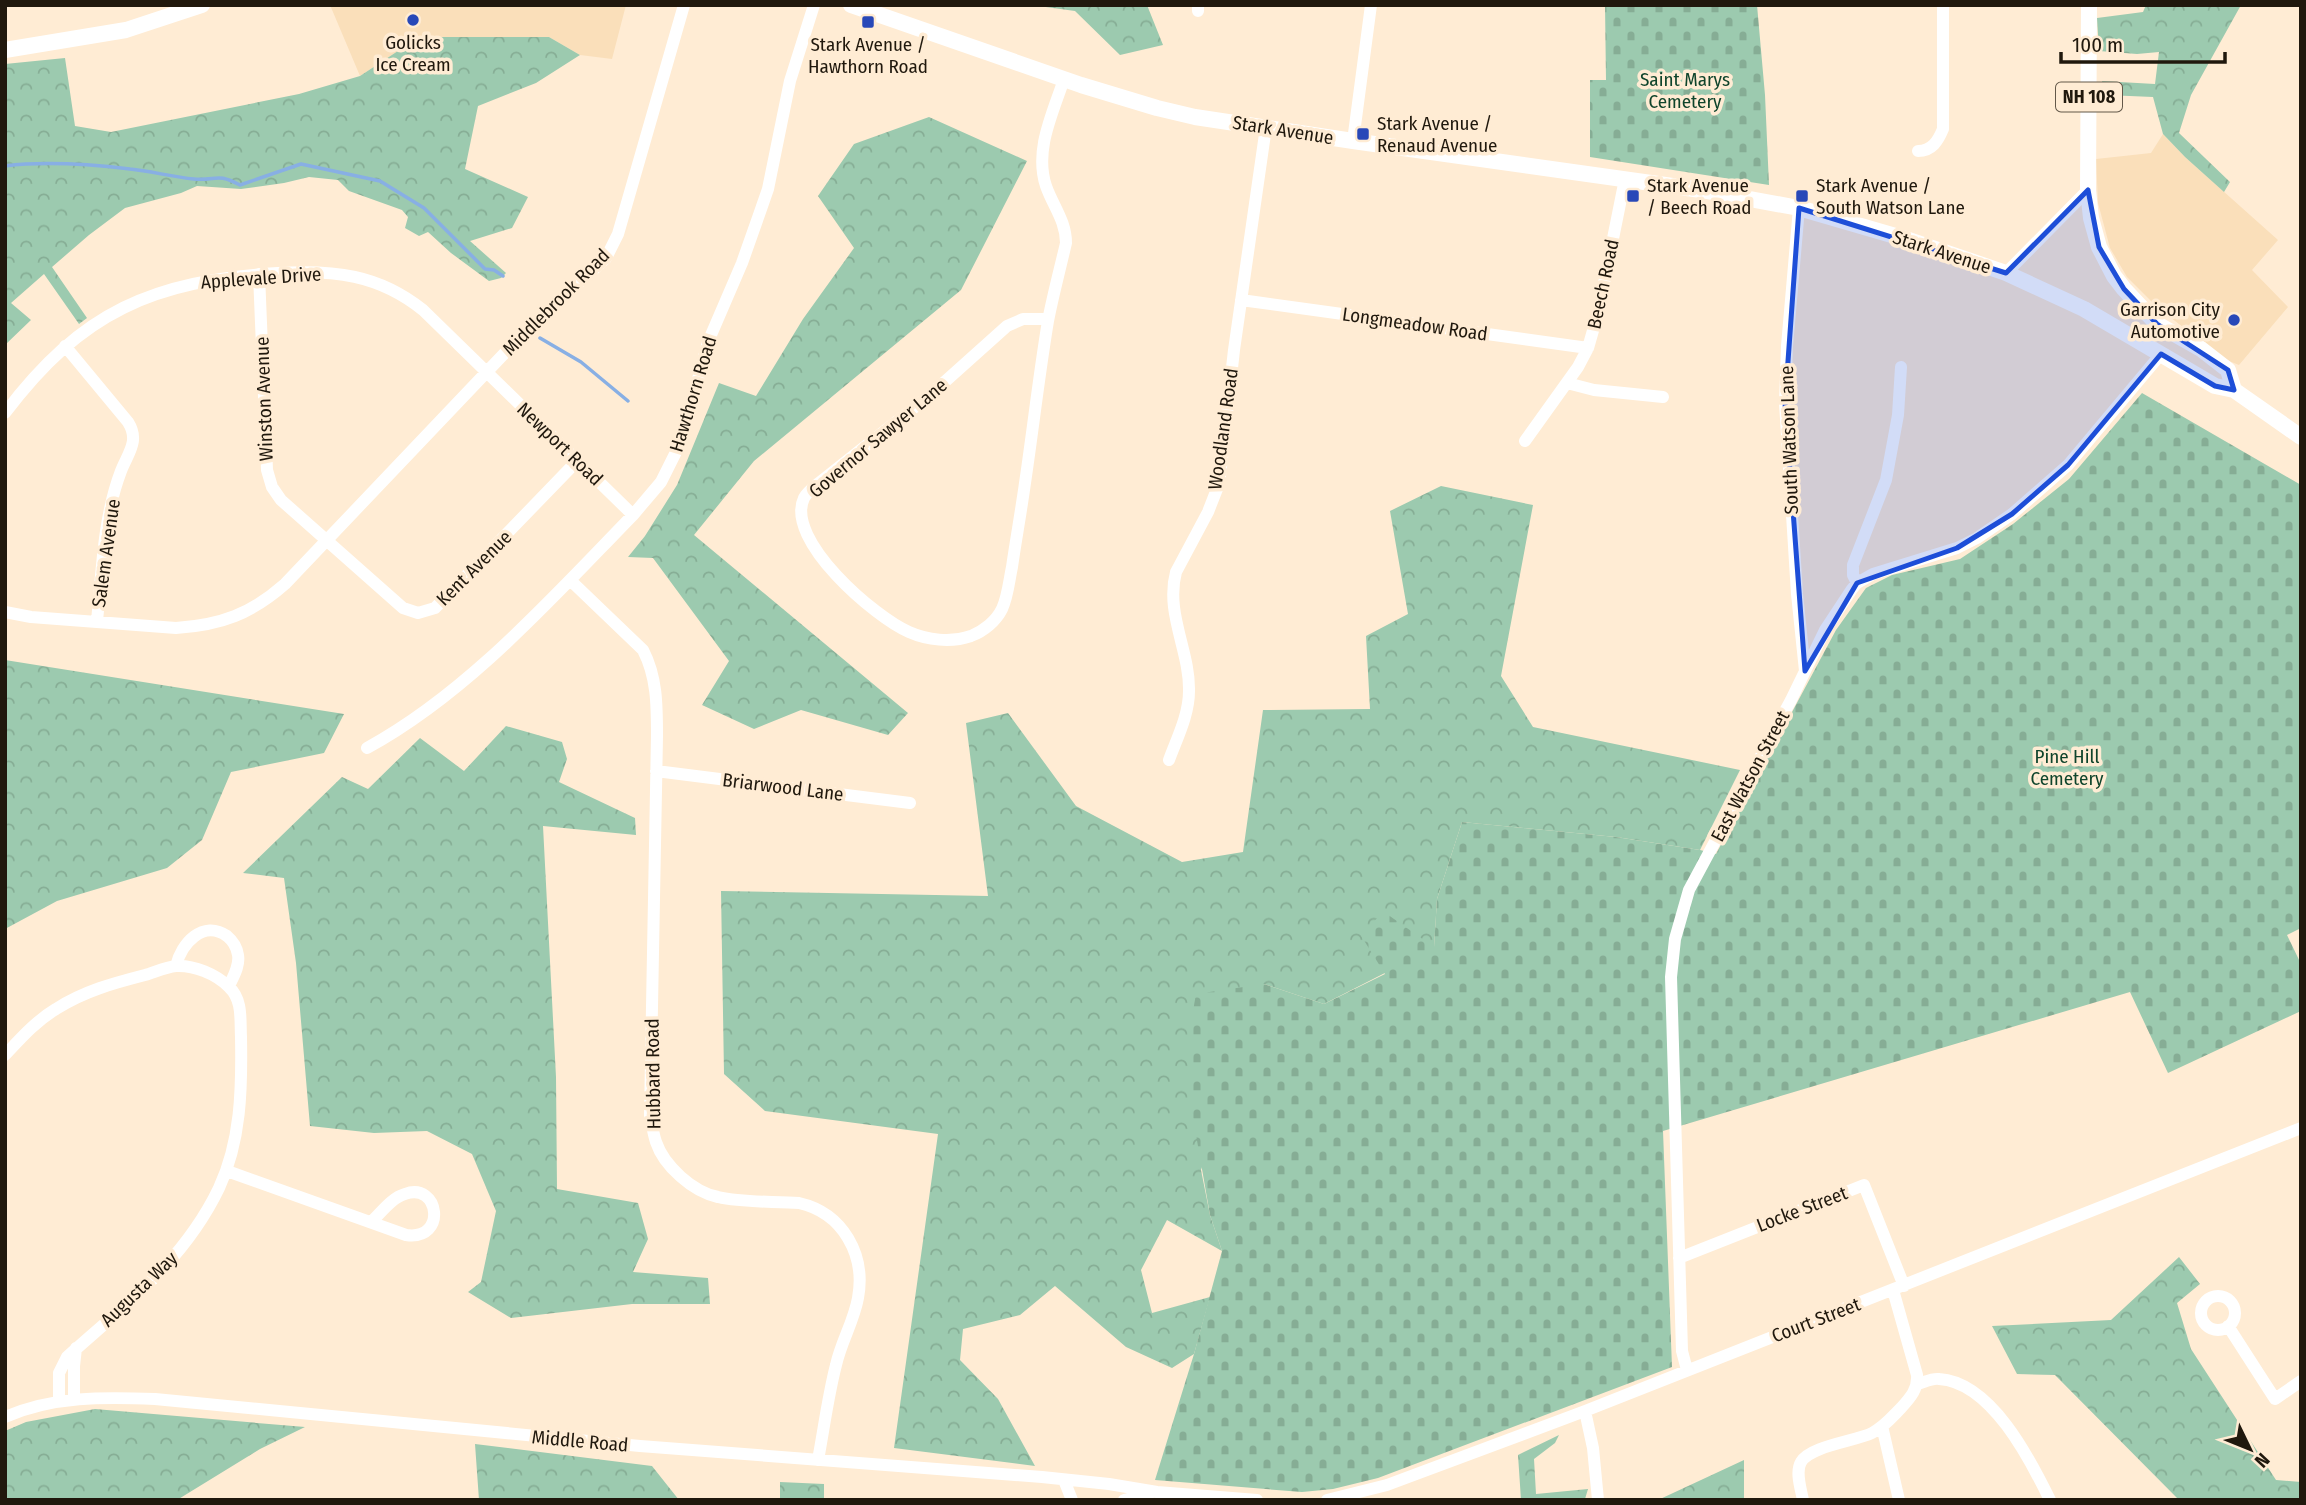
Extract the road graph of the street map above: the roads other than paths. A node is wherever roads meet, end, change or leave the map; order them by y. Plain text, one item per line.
1 (202, 5) edge
2 (684, 5) edge
3 (814, 5) edge
4 (850, 5) edge
5 (1371, 5) edge
6 (1943, 5) edge
7 (2089, 5) edge
8 (5, 50) edge
9 (1064, 79) junction
10 (1266, 127) junction
11 (1353, 141) junction
12 (1918, 151) dead end
13 (1625, 179) junction
14 (2088, 190) junction
15 (1800, 208) junction
16 (2006, 273) junction
17 (259, 274) junction
18 (1241, 300) junction
19 (1048, 318) junction
20 (2180, 337) junction
21 (65, 346) junction
22 (1588, 348) junction
23 (2161, 354) junction
24 (1901, 367) dead end
25 (486, 373) junction
26 (1567, 383) junction
27 (2234, 390) junction
28 (1663, 397) dead end
29 (5, 413) edge
30 (2301, 437) edge
31 (1525, 441) dead end
32 (578, 460) junction
33 (633, 515) junction
34 (327, 541) junction
35 (570, 580) junction
36 (1857, 583) junction
37 (5, 612) edge
38 (97, 621) junction
39 (1805, 671) junction
40 (367, 748) dead end
41 (1169, 760) dead end
42 (656, 771) junction
43 (910, 803) dead end
44 (176, 967) junction
45 (229, 986) junction
46 (5, 1055) edge
47 (2301, 1128) edge
48 (227, 1171) junction
49 (371, 1222) junction
50 (1679, 1258) junction
51 (1898, 1288) junction
52 (2228, 1326) dead end
53 (76, 1348) junction
54 (1687, 1370) junction
55 (2301, 1381) edge
56 (1918, 1384) junction
57 (74, 1400) junction
58 (59, 1401) junction
59 (1585, 1411) junction
60 (5, 1417) edge
61 (1882, 1426) junction
62 (818, 1460) junction
63 (1064, 1480) junction
64 (2042, 1484) junction
65 (1157, 1492) junction
66 (1072, 1500) edge
67 (1124, 1500) edge
68 (1257, 1500) edge
69 (1327, 1500) edge
70 (1598, 1500) edge
71 (1803, 1500) edge
72 (1899, 1500) edge
73 (2036, 1500) edge
74 (2050, 1500) edge

1 - 8 main road
2 - 25 street, Middlebrook Road
3 - 33 street, Hawthorn Road
4 - 9 main road, Stark Avenue
5 - 11 street
6 - 12 street
7 - 14 main road, NH 108
9 - 10 main road, Stark Avenue
9 - 19 street, Governor Sawyer Lane
10 - 11 main road, Stark Avenue
10 - 18 street, Woodland Road
11 - 13 main road, Stark Avenue
13 - 15 main road, Stark Avenue
13 - 22 street, Beech Road
14 - 16 street
14 - 20 main road, NH 108
15 - 16 main road, Stark Avenue
15 - 39 street, South Watson Lane
16 - 23 main road, Stark Avenue
17 - 21 street, Applevale Drive
17 - 25 street, Applevale Drive
17 - 34 street, Winston Avenue
18 - 22 street, Longmeadow Road
18 - 41 street, Woodland Road
19 - 19 street, Governor Sawyer Lane
20 - 23 main road
20 - 27 main road, NH 108
21 - 29 street, Applevale Drive
21 - 38 street, Salem Avenue
22 - 26 street, Beech Road
23 - 27 main road, Stark Avenue
23 - 36 street
24 - 36 street
25 - 32 street, Newport Road
25 - 34 street, Middlebrook Road
26 - 28 street
26 - 31 street, Beech Road
27 - 30 main road, NH 108
32 - 33 street, Newport Road
32 - 34 street, Kent Avenue
33 - 35 street, Hawthorn Road
34 - 38 street
35 - 40 street, Hawthorn Road
35 - 42 street, Hubbard Road
36 - 39 street, East Watson Street
37 - 38 street
39 - 50 street, East Watson Street
42 - 43 street, Briarwood Lane
42 - 62 street, Hubbard Road
44 - 45 street
44 - 45 street
44 - 46 street
45 - 48 street, Augusta Way
47 - 51 street, Court Street
48 - 49 street
48 - 53 street, Augusta Way
49 - 49 street
50 - 51 street, Locke Street
50 - 54 street, East Watson Street
51 - 54 street, Court Street
51 - 56 street
52 - 55 street
53 - 57 street
53 - 58 street, Augusta Way
54 - 59 street, Court Street
56 - 61 street
56 - 64 street
57 - 58 street, Middle Road
57 - 62 street, Middle Road
58 - 60 street, Middle Road
59 - 69 street, Court Street
59 - 70 street
61 - 71 street
61 - 72 street
62 - 63 street, Middle Road
63 - 65 street, Middle Road
63 - 66 street
64 - 73 street
64 - 74 street
65 - 67 street
65 - 68 street

